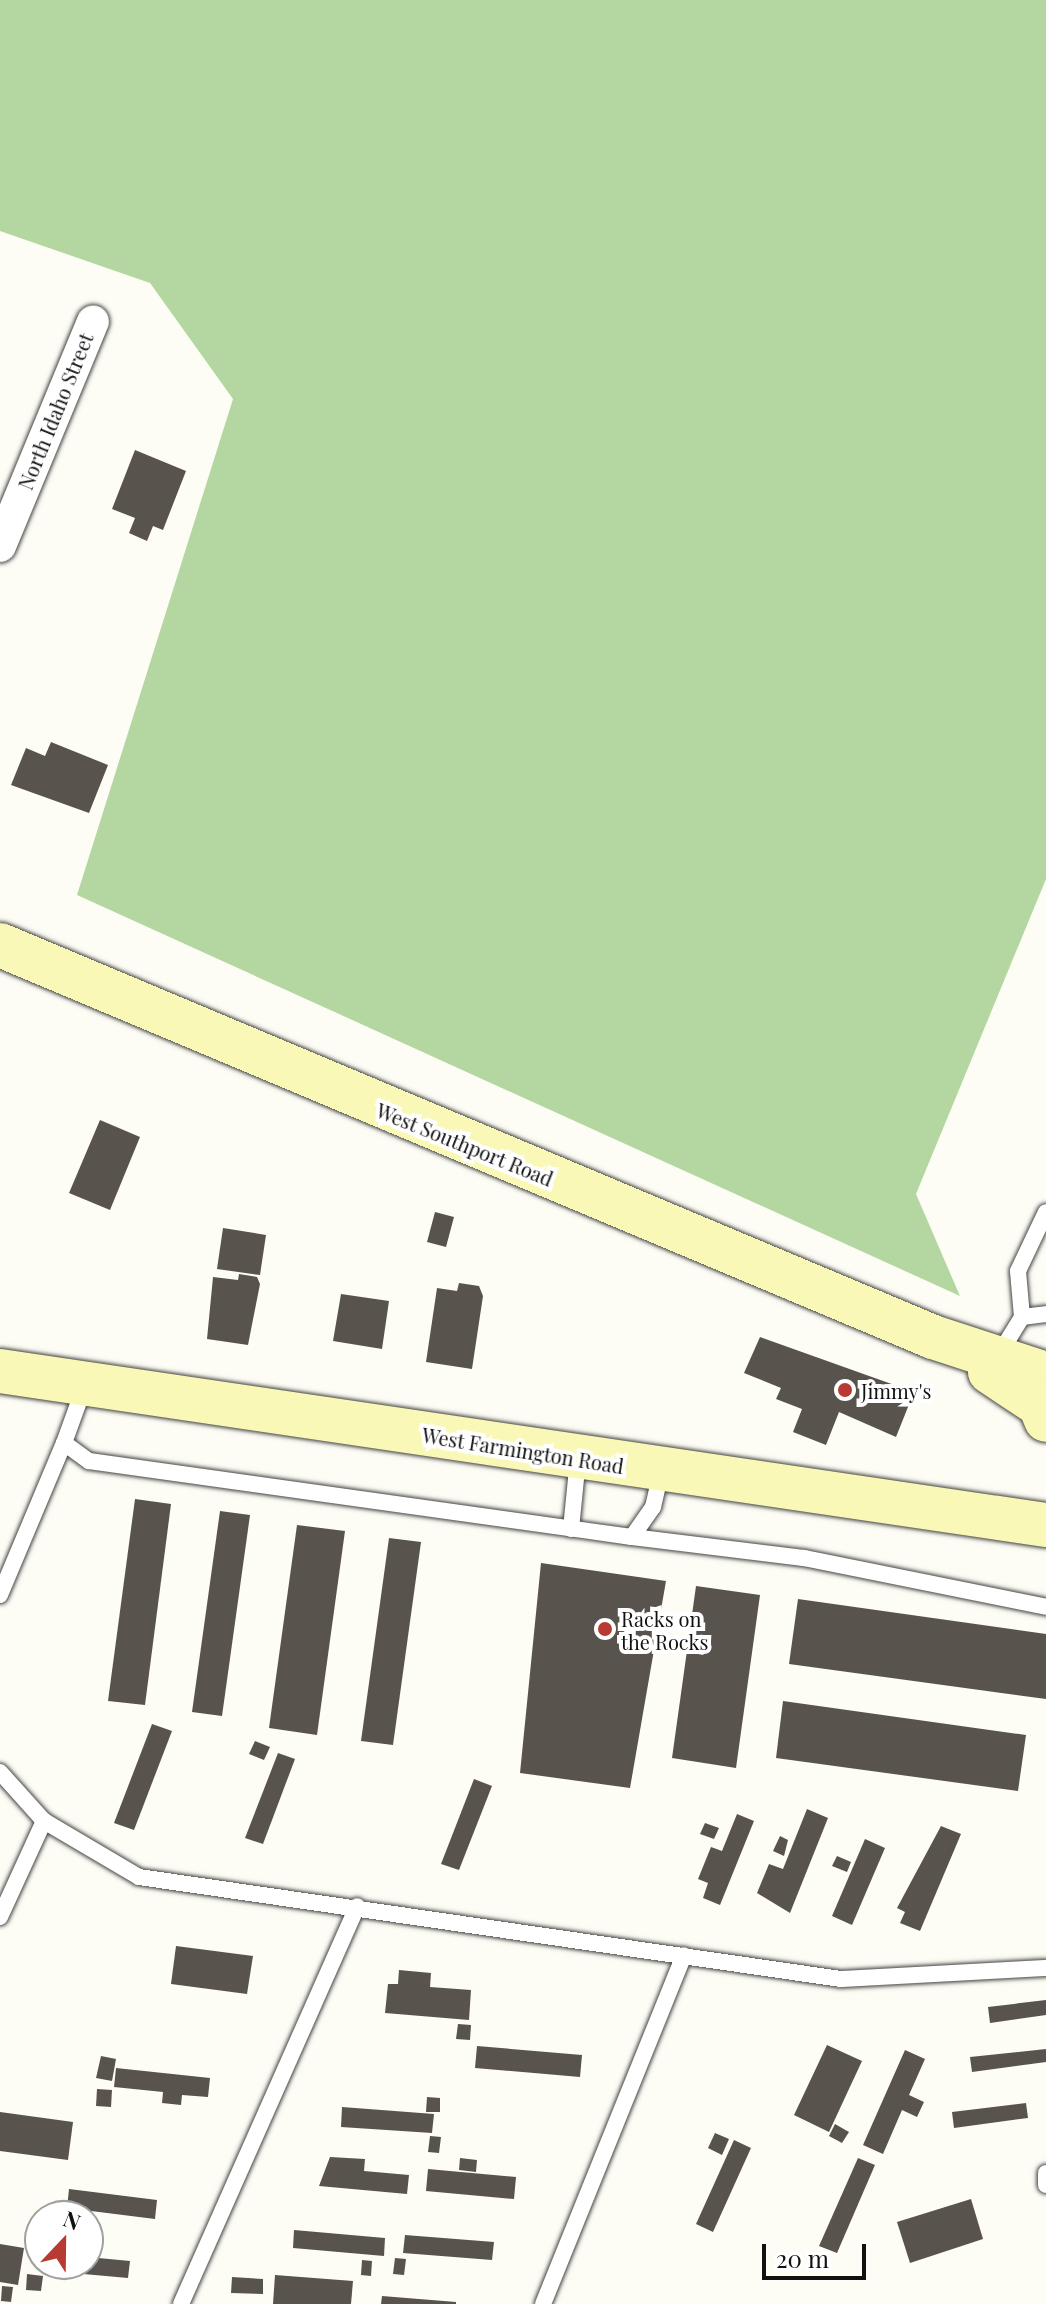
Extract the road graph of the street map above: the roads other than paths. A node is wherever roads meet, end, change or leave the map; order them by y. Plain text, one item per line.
1 (93, 321) dead end
2 (0, 546) edge
3 (0, 945) edge
4 (1046, 1212) edge
5 (1046, 1314) edge
6 (1022, 1317) junction
7 (933, 1337) junction
8 (997, 1357) junction
9 (0, 1371) edge
10 (1046, 1374) edge
11 (85, 1384) junction
12 (1046, 1420) edge
13 (64, 1443) junction
14 (578, 1458) junction
15 (661, 1471) junction
16 (1046, 1525) edge
17 (571, 1529) junction
18 (632, 1537) junction
19 (0, 1595) edge
20 (1046, 1607) edge
21 (0, 1772) edge
22 (44, 1821) junction
23 (357, 1906) junction
24 (0, 1917) edge
25 (684, 1955) junction
26 (1046, 1968) edge
27 (1046, 2173) edge
28 (1046, 2185) edge
29 (181, 2304) edge
30 (543, 2304) edge

1 - 2 street, North Idaho Street
3 - 7 main road, West Southport Road
4 - 6 lane
5 - 6 lane
6 - 8 lane
7 - 8 main road, West Southport Road
7 - 12 main road, West Southport Road
8 - 10 main road, West Southport Road
9 - 11 main road, West Farmington Road
11 - 13 lane
11 - 14 main road, West Farmington Road
13 - 17 lane
13 - 19 lane
14 - 15 main road, West Farmington Road
14 - 17 lane
15 - 16 main road, West Farmington Road
15 - 18 lane
17 - 18 lane
18 - 20 lane
21 - 22 lane
22 - 23 lane
22 - 24 lane
23 - 25 lane
23 - 29 lane
25 - 26 lane
25 - 30 lane
27 - 28 lane

